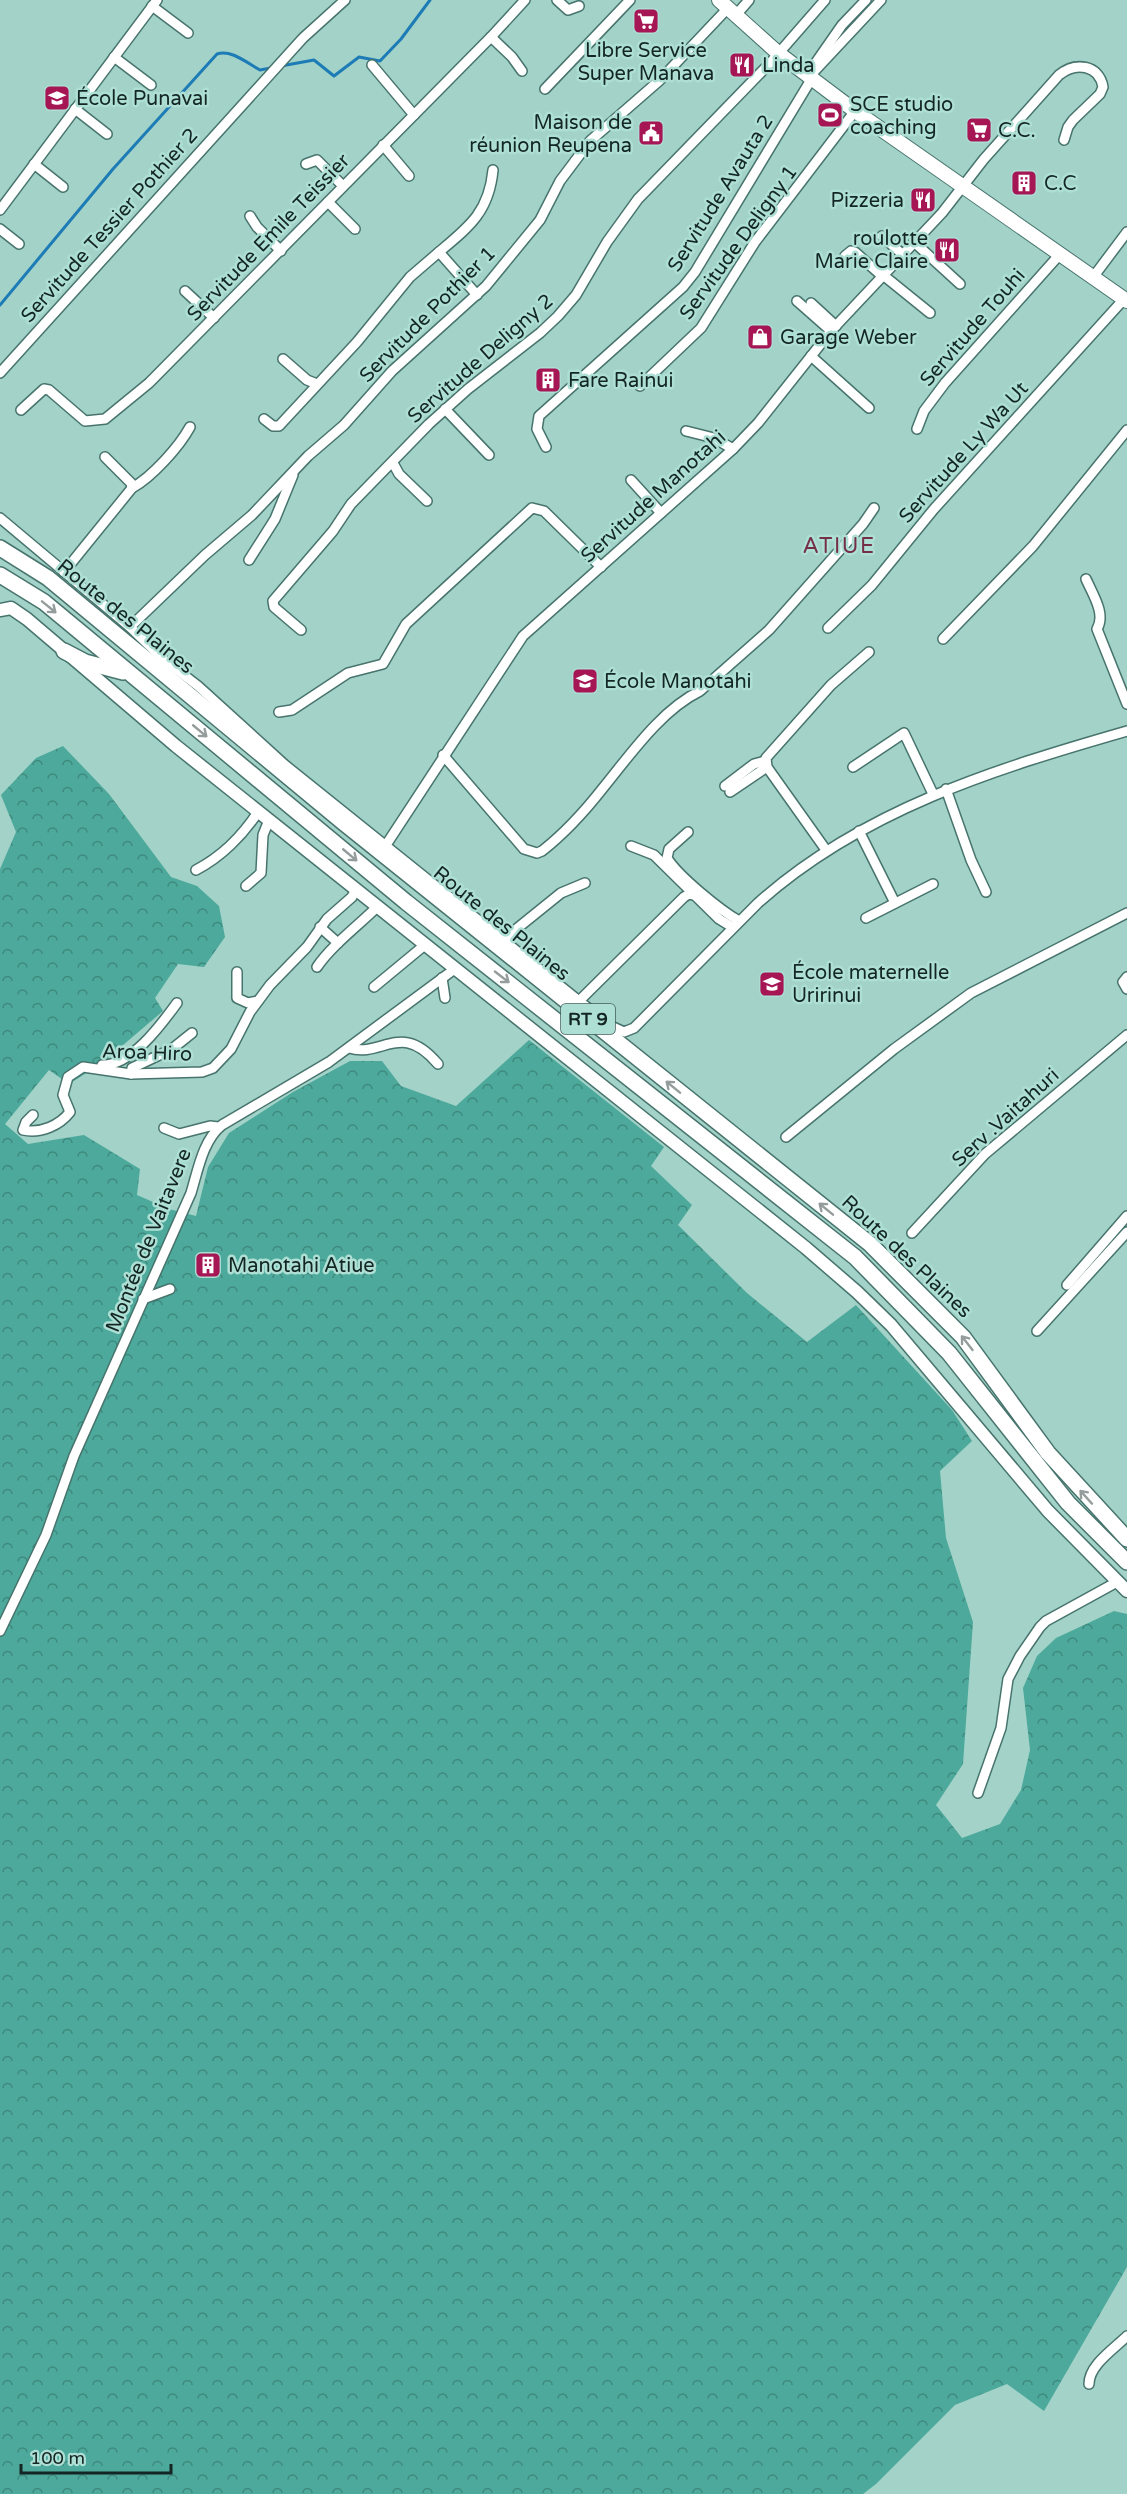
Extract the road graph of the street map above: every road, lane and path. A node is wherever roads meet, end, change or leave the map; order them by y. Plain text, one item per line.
1 (345, 0) edge
2 (525, 0) edge
3 (557, 0) edge
4 (630, 0) edge
5 (749, 0) edge
6 (825, 0) edge
7 (866, 0) edge
8 (881, 0) edge
9 (154, 3) edge
10 (724, 5) edge
11 (579, 6) dead end
12 (188, 33) dead end
13 (491, 37) junction
14 (778, 53) junction
15 (114, 57) junction
16 (520, 64) dead end
17 (372, 65) dead end
18 (809, 76) junction
19 (151, 85) dead end
20 (545, 89) dead end
21 (75, 109) junction
22 (855, 111) junction
23 (414, 115) junction
24 (107, 134) dead end
25 (1064, 140) dead end
26 (383, 145) junction
27 (34, 164) junction
28 (306, 164) dead end
29 (493, 170) dead end
30 (409, 176) dead end
31 (343, 186) junction
32 (965, 186) junction
33 (63, 187) dead end
34 (328, 202) junction
35 (0, 210) edge
36 (250, 216) dead end
37 (0, 229) edge
38 (355, 229) dead end
39 (1127, 232) edge
40 (882, 236) dead end
41 (914, 242) junction
42 (19, 244) dead end
43 (281, 251) junction
44 (439, 252) junction
45 (1061, 253) junction
46 (902, 255) junction
47 (845, 256) dead end
48 (883, 276) junction
49 (1094, 276) junction
50 (960, 284) dead end
51 (185, 291) dead end
52 (477, 295) junction
53 (1126, 300) edge
54 (797, 301) dead end
55 (811, 303) dead end
56 (930, 313) dead end
57 (214, 318) junction
58 (834, 328) junction
59 (811, 356) junction
60 (283, 359) dead end
61 (0, 373) edge
62 (317, 384) junction
63 (640, 386) dead end
64 (869, 408) dead end
65 (445, 409) junction
66 (21, 410) dead end
67 (264, 419) dead end
68 (190, 427) dead end
69 (917, 429) dead end
70 (1127, 430) edge
71 (686, 431) dead end
72 (546, 447) dead end
73 (733, 449) junction
74 (489, 455) dead end
75 (105, 457) dead end
76 (393, 463) junction
77 (295, 470) junction
78 (631, 480) dead end
79 (132, 488) junction
80 (427, 501) dead end
81 (874, 508) dead end
82 (662, 513) junction
83 (0, 518) edge
84 (0, 548) edge
85 (249, 560) dead end
86 (601, 567) junction
87 (64, 572) junction
88 (0, 575) edge
89 (1086, 579) dead end
90 (0, 610) edge
91 (130, 627) junction
92 (828, 628) dead end
93 (301, 630) dead end
94 (943, 639) dead end
95 (64, 651) junction
96 (869, 652) dead end
97 (131, 674) junction
98 (1127, 704) edge
99 (279, 712) dead end
100 (1127, 731) edge
101 (443, 755) junction
102 (766, 764) junction
103 (853, 767) dead end
104 (728, 789) dead end
105 (946, 789) junction
106 (933, 794) junction
107 (258, 812) junction
108 (269, 820) junction
109 (859, 831) junction
110 (688, 832) dead end
111 (386, 845) junction
112 (631, 846) dead end
113 (826, 850) junction
114 (196, 870) dead end
115 (585, 883) dead end
116 (933, 884) dead end
117 (246, 885) dead end
118 (356, 889) junction
119 (986, 892) dead end
120 (694, 895) junction
121 (895, 903) junction
122 (378, 906) junction
123 (1127, 913) edge
124 (866, 918) dead end
125 (736, 924) junction
126 (320, 927) junction
127 (504, 939) junction
128 (338, 943) junction
129 (426, 944) junction
130 (317, 967) dead end
131 (456, 968) junction
132 (237, 972) dead end
133 (1127, 977) edge
134 (442, 978) junction
135 (374, 987) dead end
136 (1127, 989) edge
137 (445, 998) dead end
138 (579, 1000) junction
139 (258, 1001) junction
140 (177, 1003) dead end
141 (192, 1033) dead end
142 (1127, 1035) edge
143 (349, 1048) junction
144 (438, 1064) dead end
145 (131, 1074) junction
146 (68, 1077) junction
147 (33, 1115) dead end
148 (218, 1127) junction
149 (164, 1128) dead end
150 (786, 1137) dead end
151 (1127, 1216) edge
152 (1127, 1232) edge
153 (912, 1233) dead end
154 (1066, 1285) dead end
155 (170, 1289) dead end
156 (143, 1299) junction
157 (1037, 1331) dead end
158 (1127, 1539) edge
159 (1127, 1562) edge
160 (1117, 1582) junction
161 (1127, 1591) edge
162 (0, 1631) edge
163 (978, 1793) dead end
164 (1127, 2336) edge
165 (1089, 2384) dead end

1 - 61 street, Servitude Tessier Pothier 2
2 - 13 street, Servitude Emile Teissier
3 - 11 street
4 - 20 street
5 - 10 street, Servitude Pothier 1
6 - 14 street, Servitude Deligny 2
7 - 18 street
8 - 18 street
9 - 12 street
9 - 15 street
10 - 14 main road
10 - 52 street, Servitude Pothier 1
13 - 16 street
13 - 23 street, Servitude Emile Teissier
14 - 18 main road
14 - 65 street, Servitude Deligny 2
15 - 19 street
15 - 21 street
17 - 23 street
18 - 22 main road
18 - 72 street, Servitude Avauta 2
21 - 24 street
21 - 27 street
22 - 32 main road
22 - 63 street, Servitude Deligny 1
23 - 26 street, Servitude Emile Teissier
25 - 32 street, Servitude Manotahi
26 - 30 street
26 - 31 street, Servitude Emile Teissier
27 - 33 street
27 - 35 street
28 - 31 street
29 - 44 street
31 - 34 street, Servitude Emile Teissier
32 - 41 street, Servitude Manotahi
32 - 45 main road
34 - 38 street
34 - 43 street, Servitude Emile Teissier
36 - 43 street
37 - 42 street
39 - 49 street
40 - 46 street
41 - 46 street, Servitude Manotahi
41 - 50 street
43 - 57 street, Servitude Emile Teissier
44 - 52 street
44 - 62 street
45 - 49 main road
45 - 69 street, Servitude Touhi
46 - 48 street, Servitude Manotahi
47 - 48 street
48 - 56 street
48 - 58 street, Servitude Manotahi
49 - 53 main road
51 - 57 street
52 - 77 street, Servitude Pothier 1
53 - 92 street, Servitude Ly Wa Ut
54 - 58 street
55 - 58 street
57 - 66 street, Servitude Emile Teissier
58 - 59 street, Servitude Manotahi
59 - 64 street
59 - 73 street, Servitude Manotahi
60 - 62 street
62 - 67 street
65 - 74 street
65 - 76 street, Servitude Deligny 2
68 - 79 street
70 - 94 street
71 - 73 street
73 - 82 street, Servitude Manotahi
75 - 79 street
76 - 80 street
76 - 93 street, Servitude Deligny 2
77 - 85 street
77 - 91 street, Servitude Pothier 1
78 - 82 street
79 - 87 street
81 - 101 street
82 - 86 street, Servitude Manotahi
83 - 87 street
158 -> 84 highway, Route des Plaines / RT 9
86 - 99 street
86 - 101 street, Servitude Manotahi
87 - 91 street
88 -> 97 highway, Route des Plaines / RT 9
89 - 98 street
90 - 95 main road
91 - 111 street
95 - 97 highway
95 - 107 main road
96 - 102 street
97 -> 159 highway, Route des Plaines / RT 9
100 - 105 street
101 - 111 street, Servitude Manotahi
102 - 104 street
102 - 113 street
103 - 106 street
105 - 106 street
105 - 119 street
106 - 109 street
107 - 108 main road
107 - 114 street
108 - 117 street
108 - 118 main road
109 - 113 street
109 - 121 street
110 - 125 street
111 - 127 street
112 - 120 street
113 - 125 street
115 - 127 street
116 - 121 street
118 - 122 main road
118 - 126 street, Aroa Hiro
120 - 125 street
120 - 138 street
121 - 124 street
122 - 128 street
122 - 129 main road
123 - 150 street
125 - 138 street
126 - 128 street
126 - 139 street, Aroa Hiro
127 - 138 street
128 - 130 street
129 - 131 main road
129 - 135 street
131 - 134 street
131 - 160 main road
132 - 139 street
133 - 136 street
134 - 137 street
134 - 143 street
139 - 145 street, Aroa Hiro
140 - 146 street
141 - 145 street
142 - 153 street, Serv .Vaitahuri
143 - 144 street
143 - 148 street
145 - 146 street, Aroa Hiro
146 - 147 street
148 - 149 street
148 - 156 street, Montée de Vaitavere
151 - 154 street
152 - 157 street
155 - 156 street
156 - 162 street, Montée de Vaitavere
160 - 161 main road
160 - 163 street
164 - 165 street

